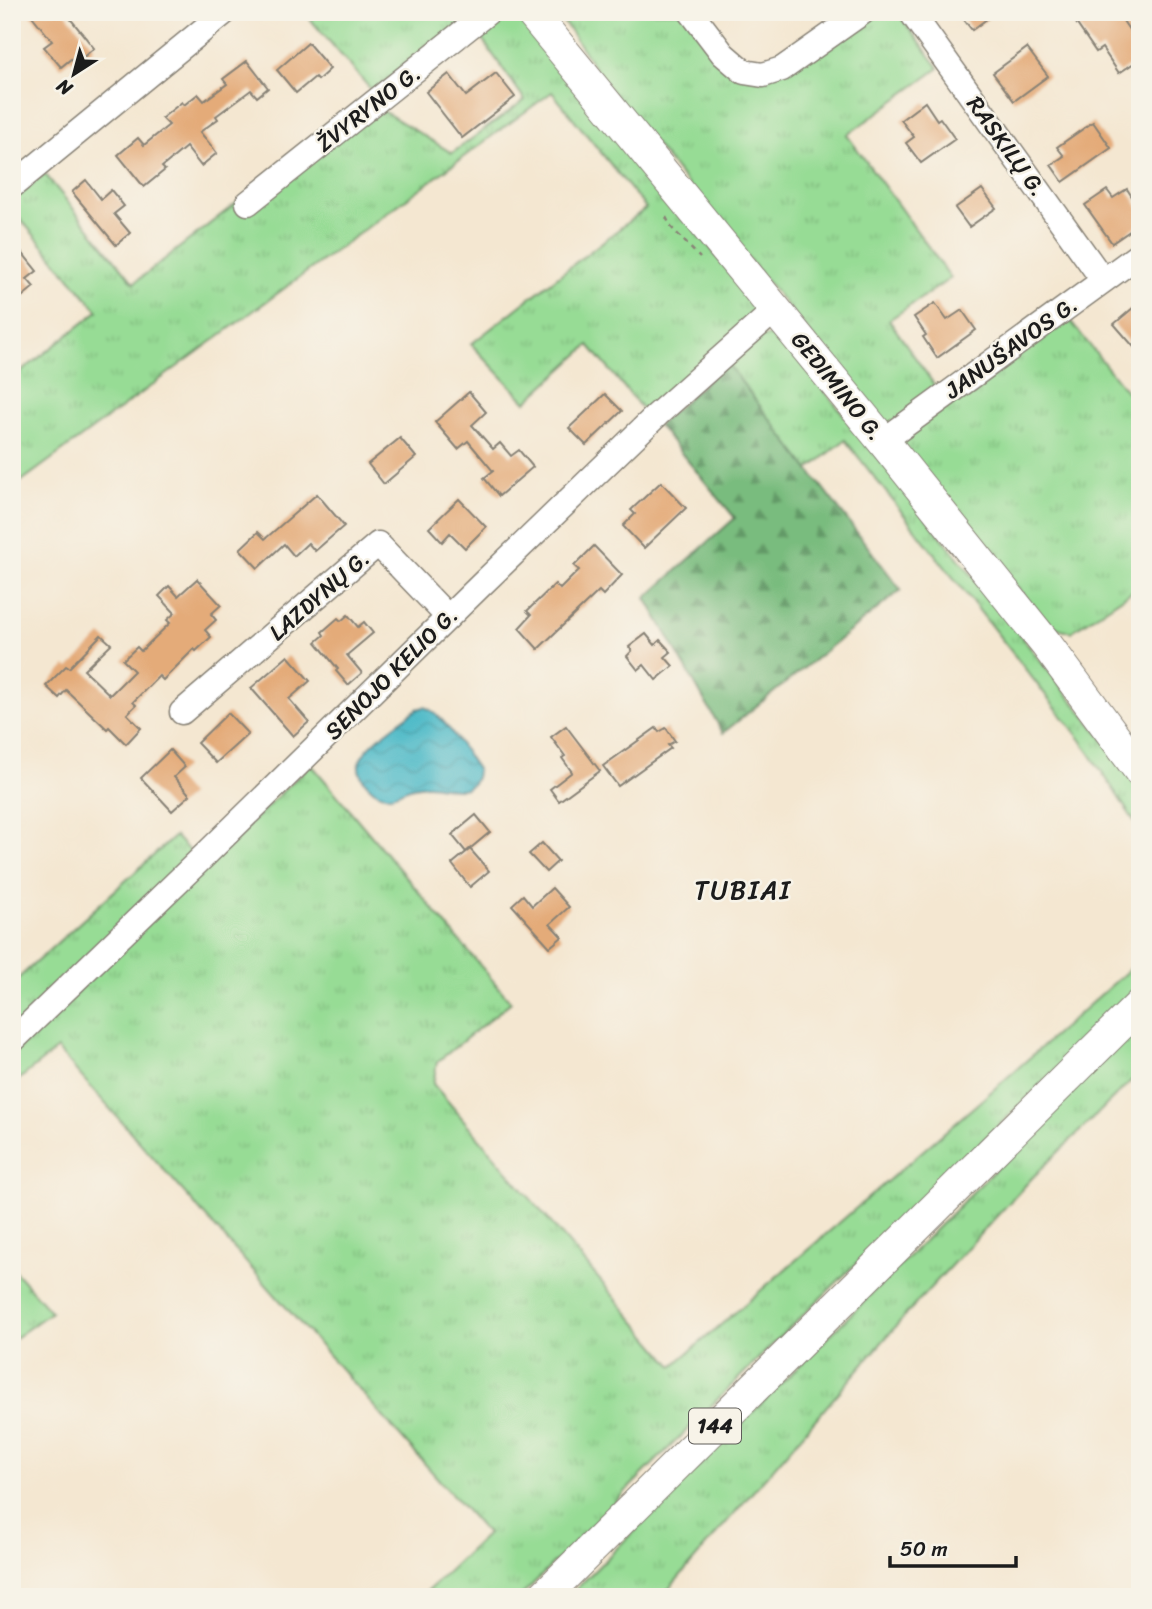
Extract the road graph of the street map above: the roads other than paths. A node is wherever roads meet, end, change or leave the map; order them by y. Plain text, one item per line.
1 (225, 12) edge
2 (488, 12) edge
3 (531, 12) edge
4 (691, 12) edge
5 (863, 12) edge
6 (911, 12) edge
7 (12, 186) edge
8 (248, 203) dead end
9 (1140, 254) edge
10 (1103, 280) junction
11 (775, 310) junction
12 (883, 442) junction
13 (448, 617) junction
14 (182, 712) dead end
15 (1139, 769) edge
16 (1140, 1005) edge
17 (12, 1041) edge
18 (543, 1597) edge

1 - 7 street
2 - 8 street, ŽVYRYNO G.
3 - 11 main road, GEDIMINO G.
4 - 5 street
6 - 10 street, RASKILŲ G.
9 - 10 street, JANUŠAVOS G.
10 - 12 street, JANUŠAVOS G.
11 - 12 main road, GEDIMINO G.
11 - 13 street, SENOJO KELIO G.
12 - 15 main road, GEDIMINO G.
13 - 14 street, LAZDYNŲ G.
13 - 17 street, SENOJO KELIO G.
16 - 18 main road, 144

